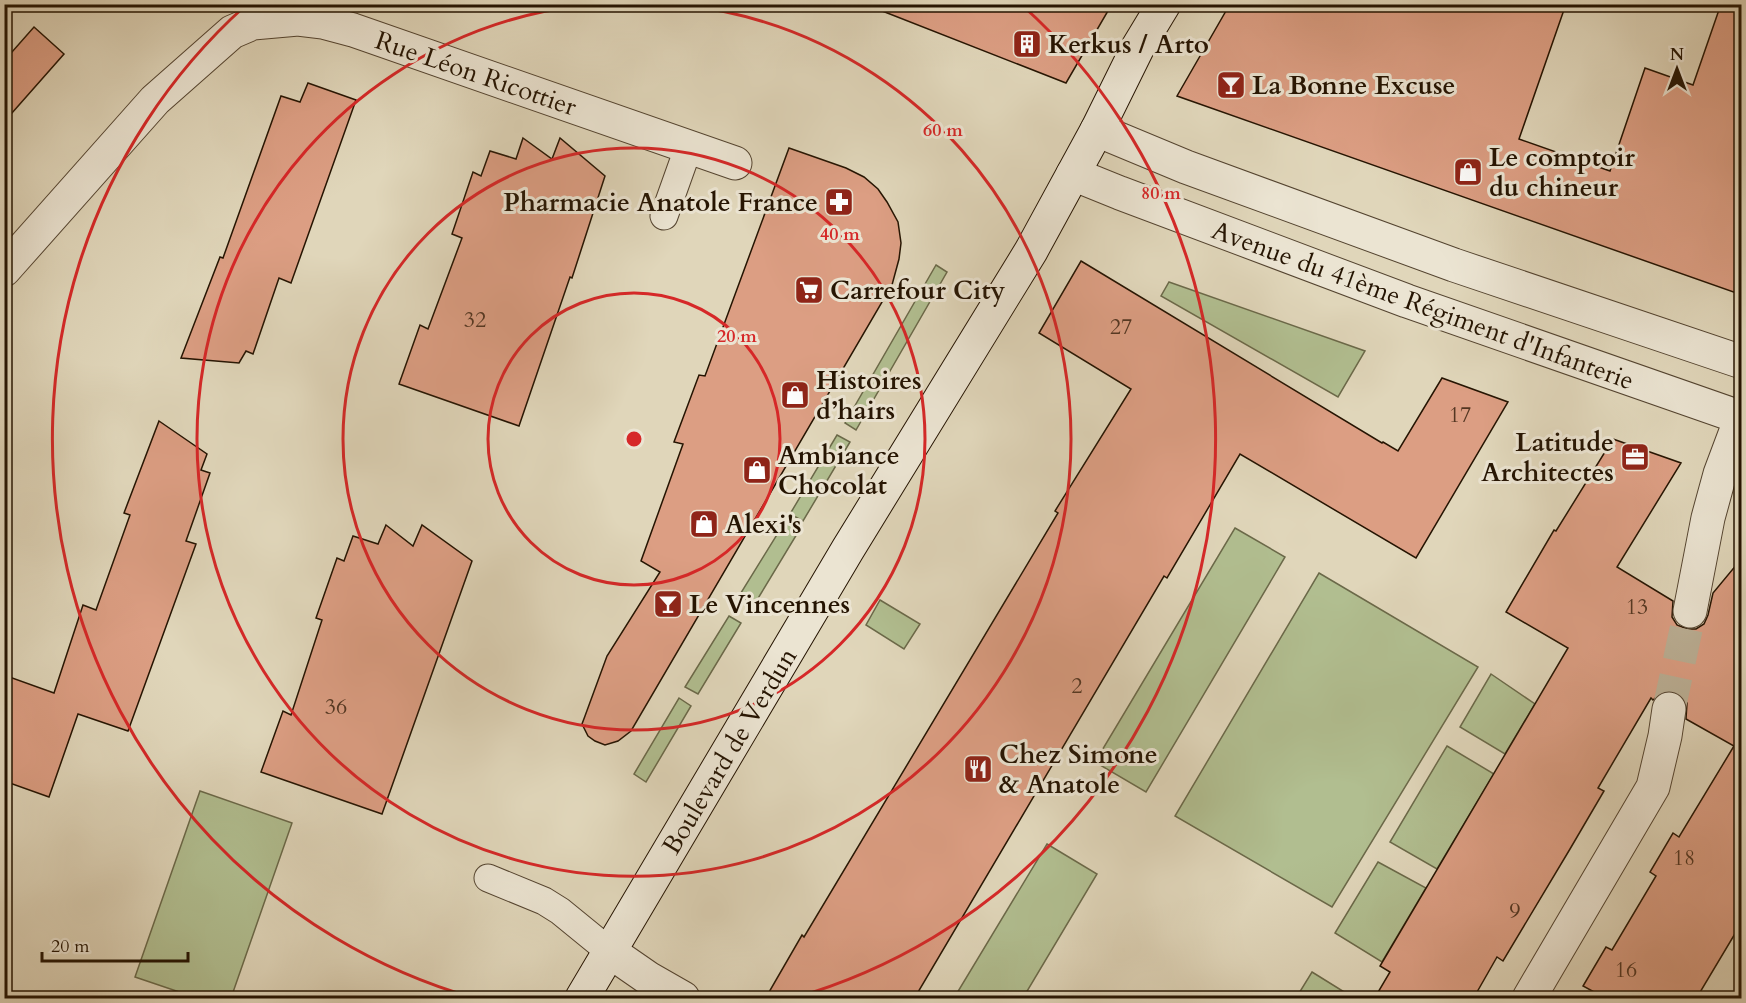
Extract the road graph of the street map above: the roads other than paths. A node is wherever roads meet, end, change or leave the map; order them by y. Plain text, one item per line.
1 (1164, 4) edge
2 (1096, 129) junction
3 (688, 147) junction
4 (735, 163) dead end
5 (1073, 174) junction
6 (664, 216) dead end
7 (4, 270) edge
8 (1742, 362) edge
9 (1741, 418) edge
10 (1690, 611) tunnel mouth
11 (1669, 709) tunnel mouth
12 (488, 878) dead end
13 (609, 951) junction
14 (582, 999) edge
15 (683, 999) edge
16 (1529, 999) edge

1 - 2 street, Boulevard de Verdun
2 - 5 street, Boulevard de Verdun
2 - 8 street, Avenue du 41ème Régiment d'Infanterie
3 - 4 street, Rue Léon Ricottier
3 - 6 lane
3 - 7 street, Rue Léon Ricottier
5 - 9 street, Avenue du 41ème Régiment d'Infanterie
5 - 13 street, Boulevard de Verdun
9 - 10 street
11 - 16 street
12 - 13 lane
13 - 14 street, Boulevard de Verdun
13 - 15 street

